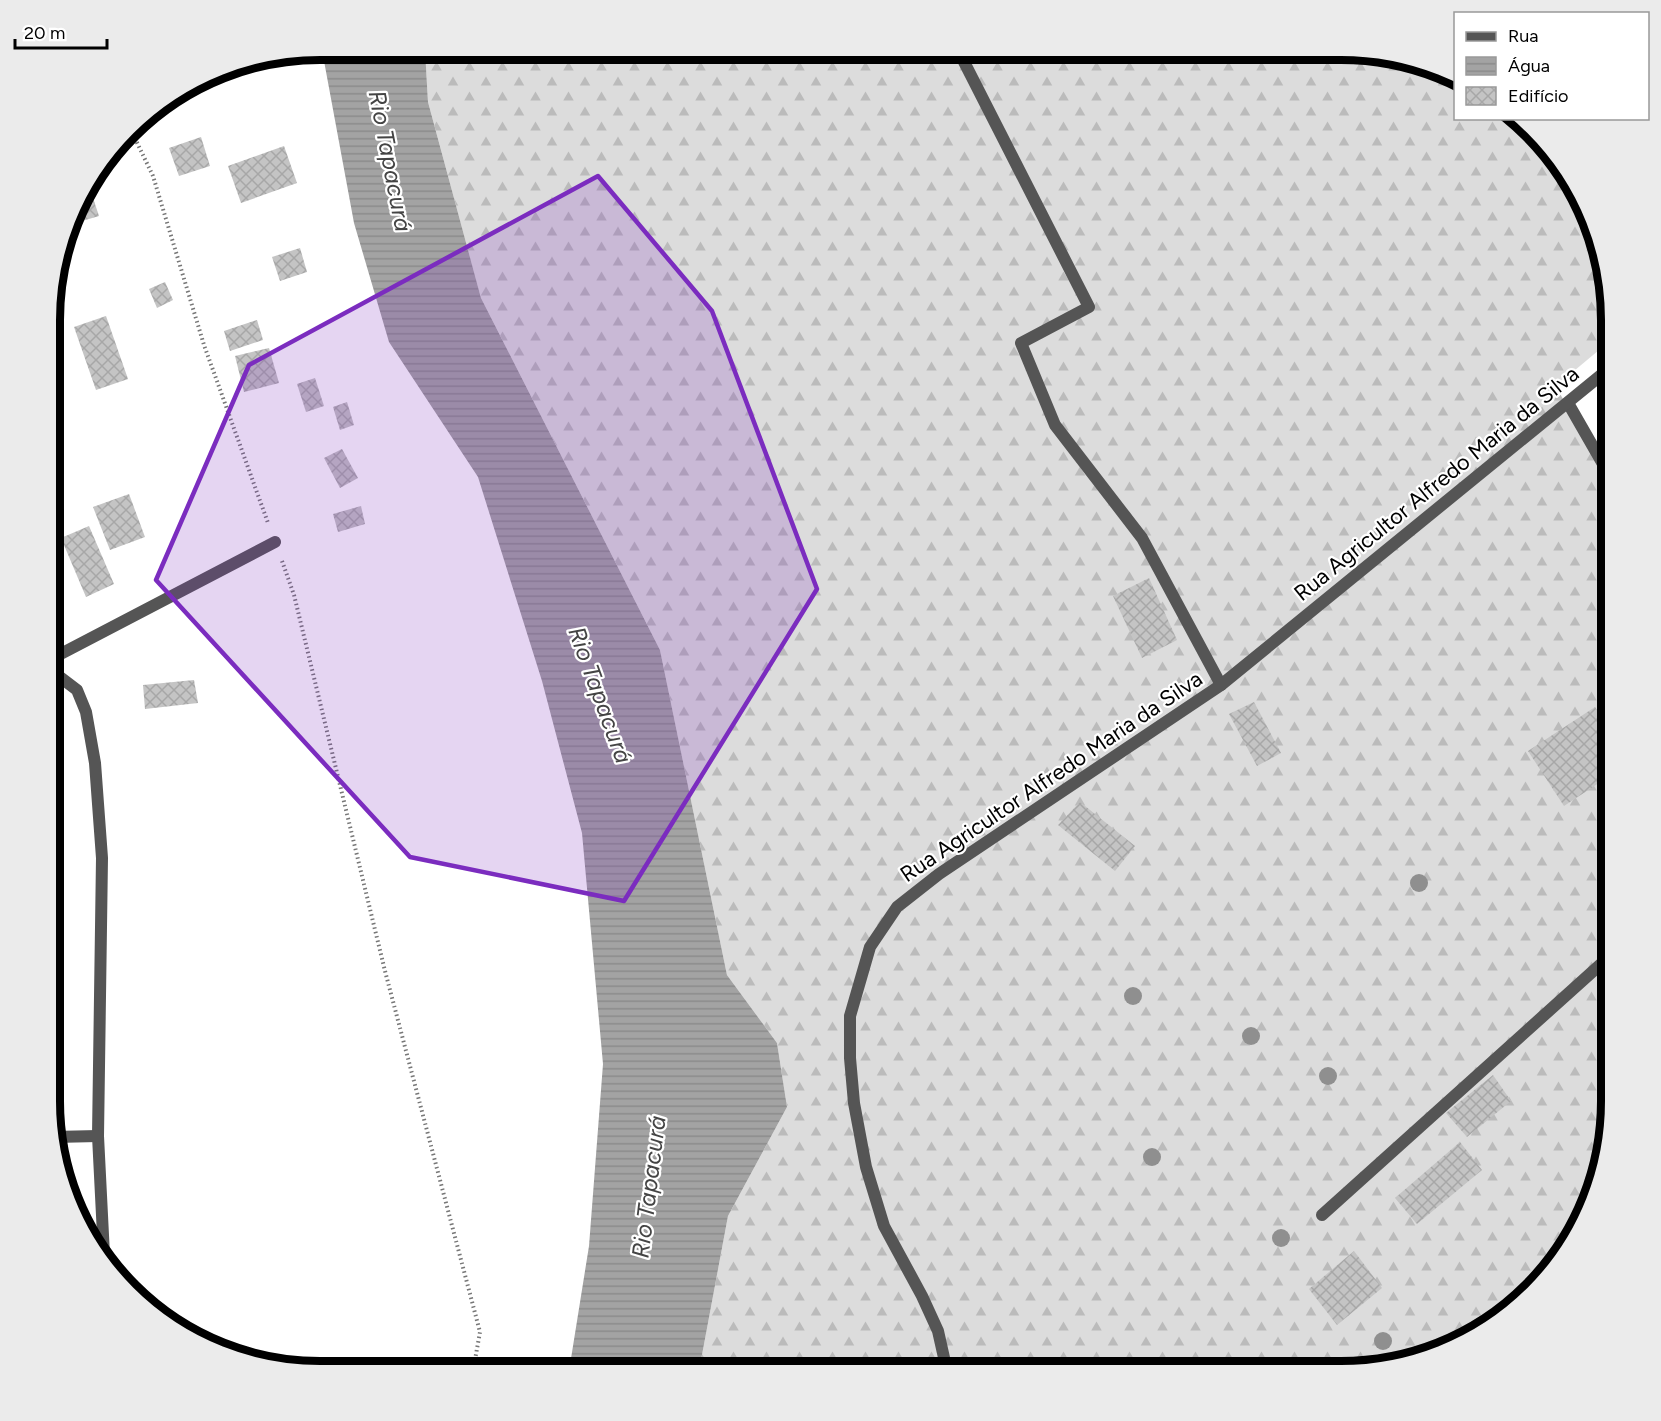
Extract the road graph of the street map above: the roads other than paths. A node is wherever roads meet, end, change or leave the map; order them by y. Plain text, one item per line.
1 (963, 60) edge
2 (1601, 375) edge
3 (1568, 403) junction
4 (1601, 461) edge
5 (275, 542) road end
6 (60, 654) edge
7 (60, 677) edge
8 (1221, 685) junction
9 (1601, 964) edge
10 (98, 1136) junction
11 (62, 1137) edge
12 (1322, 1215) dead end
13 (103, 1244) edge
14 (945, 1361) edge

1 - 8 street
2 - 3 street, Rua Agricultor Alfredo Maria da Silva
3 - 4 street
3 - 8 street, Rua Agricultor Alfredo Maria da Silva
5 - 6 street
7 - 10 street
8 - 14 street, Rua Agricultor Alfredo Maria da Silva
9 - 12 street
10 - 11 street
10 - 13 street

